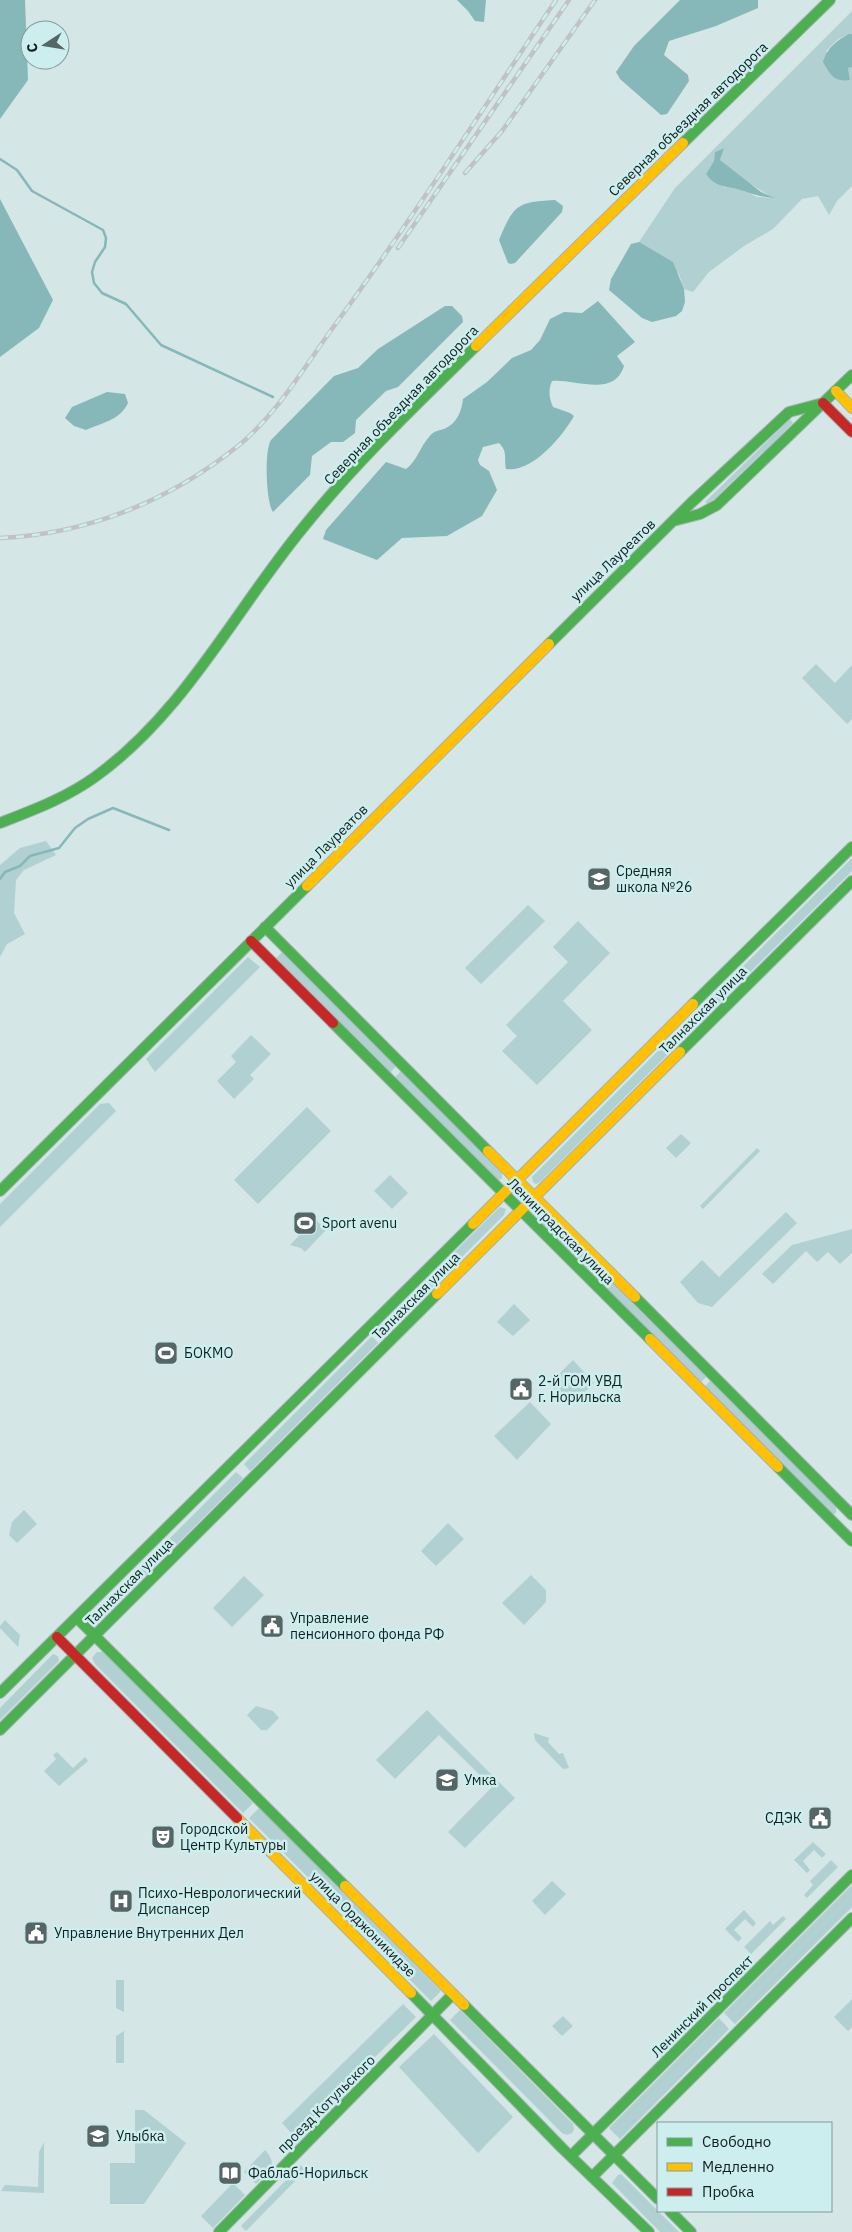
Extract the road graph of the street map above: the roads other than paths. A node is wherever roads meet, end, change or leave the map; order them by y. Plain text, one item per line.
1 (830, 0) edge
2 (852, 375) edge
3 (836, 391) junction
4 (823, 403) junction
5 (852, 408) edge
6 (852, 432) edge
7 (672, 521) junction
8 (0, 823) edge
9 (852, 847) edge
10 (852, 881) edge
11 (266, 927) junction
12 (251, 941) junction
13 (517, 1179) junction
14 (0, 1191) edge
15 (503, 1193) junction
16 (535, 1197) junction
17 (521, 1211) junction
18 (850, 1511) edge
19 (835, 1524) junction
20 (851, 1539) edge
21 (77, 1618) junction
22 (95, 1636) junction
23 (57, 1637) junction
24 (75, 1655) junction
25 (0, 1693) edge
26 (0, 1730) edge
27 (852, 1875) edge
28 (852, 1918) edge
29 (453, 1994) junction
30 (433, 2015) junction
31 (593, 2134) junction
32 (614, 2155) junction
33 (571, 2156) junction
34 (592, 2177) junction
35 (657, 2198) edge
36 (671, 2212) edge
37 (219, 2232) edge
38 (648, 2232) edge
39 (692, 2232) edge

1 - 8 street, Северная объездная автодорога
2 - 3 street, улица Лауреатов
3 - 4 street, улица Лауреатов
3 - 5 street
4 - 6 street
4 - 7 street, улица Лауреатов
4 - 7 street, улица Лауреатов
7 - 11 street, улица Лауреатов
9 - 13 street, Талнахская улица
10 - 16 street, Талнахская улица
11 - 12 street, улица Лауреатов
11 - 13 street, Ленинградская улица
12 - 14 street, улица Лауреатов
12 - 15 street, Ленинградская улица
13 - 15 street, Талнахская улица
13 - 16 street, Ленинградская улица
15 - 17 street, Ленинградская улица
15 - 21 street, Талнахская улица
16 - 17 street, Талнахская улица
16 - 18 street, Ленинградская улица
17 - 19 street, Ленинградская улица
17 - 22 street, Талнахская улица
18 - 19 street
19 - 20 street, Ленинградская улица
21 - 22 street, улица Орджоникидзе
21 - 23 street, Талнахская улица
22 - 24 street, Талнахская улица
22 - 29 street, улица Орджоникидзе
23 - 24 street, улица Орджоникидзе
23 - 25 street, Талнахская улица
24 - 26 street, Талнахская улица
24 - 30 street, улица Орджоникидзе
27 - 31 street, Ленинский проспект
28 - 32 street
29 - 30 street, проезд Котульского
29 - 31 street, улица Орджоникидзе
30 - 33 street, улица Орджоникидзе
30 - 37 street, проезд Котульского
31 - 32 street, улица Орджоникидзе
31 - 33 street, Ленинский проспект
32 - 34 street
32 - 35 street, улица Орджоникидзе
33 - 34 street, улица Орджоникидзе
34 - 38 street, улица Орджоникидзе
36 - 39 street

